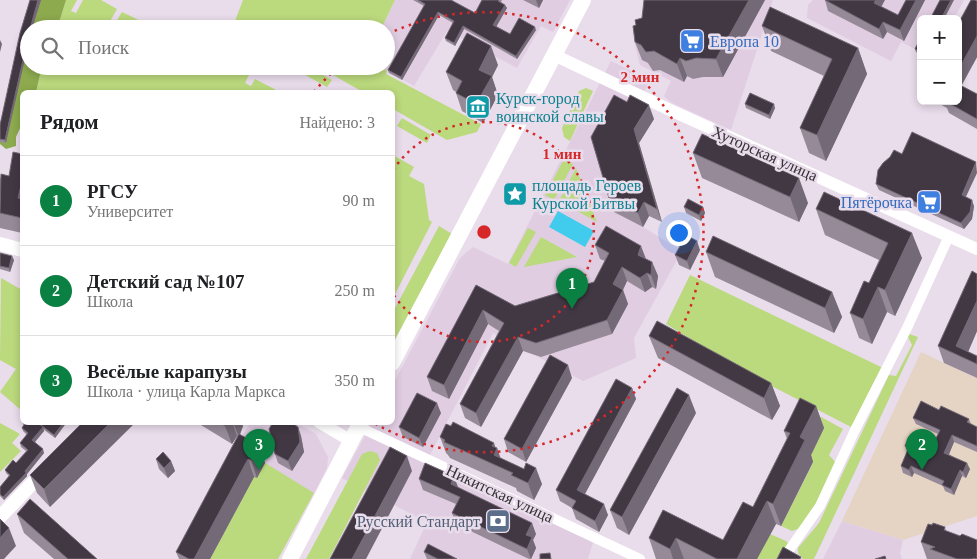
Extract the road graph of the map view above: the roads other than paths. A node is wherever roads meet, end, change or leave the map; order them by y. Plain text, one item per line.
1 (583, 0) edge
2 (554, 55) junction
3 (949, 236) junction
4 (0, 244) edge
5 (20, 249) edge
6 (977, 249) edge
7 (395, 357) edge
8 (333, 425) edge
9 (357, 430) edge
10 (58, 456) edge
11 (0, 517) edge
12 (290, 559) edge
13 (640, 559) edge
14 (782, 559) edge

1 - 2 main road
2 - 3 street, Хуторская улица
2 - 7 main road
3 - 6 street, Хуторская улица
3 - 14 street
4 - 5 main road
8 - 9 street
9 - 12 main road
9 - 13 street, Никитская улица
10 - 11 main road

